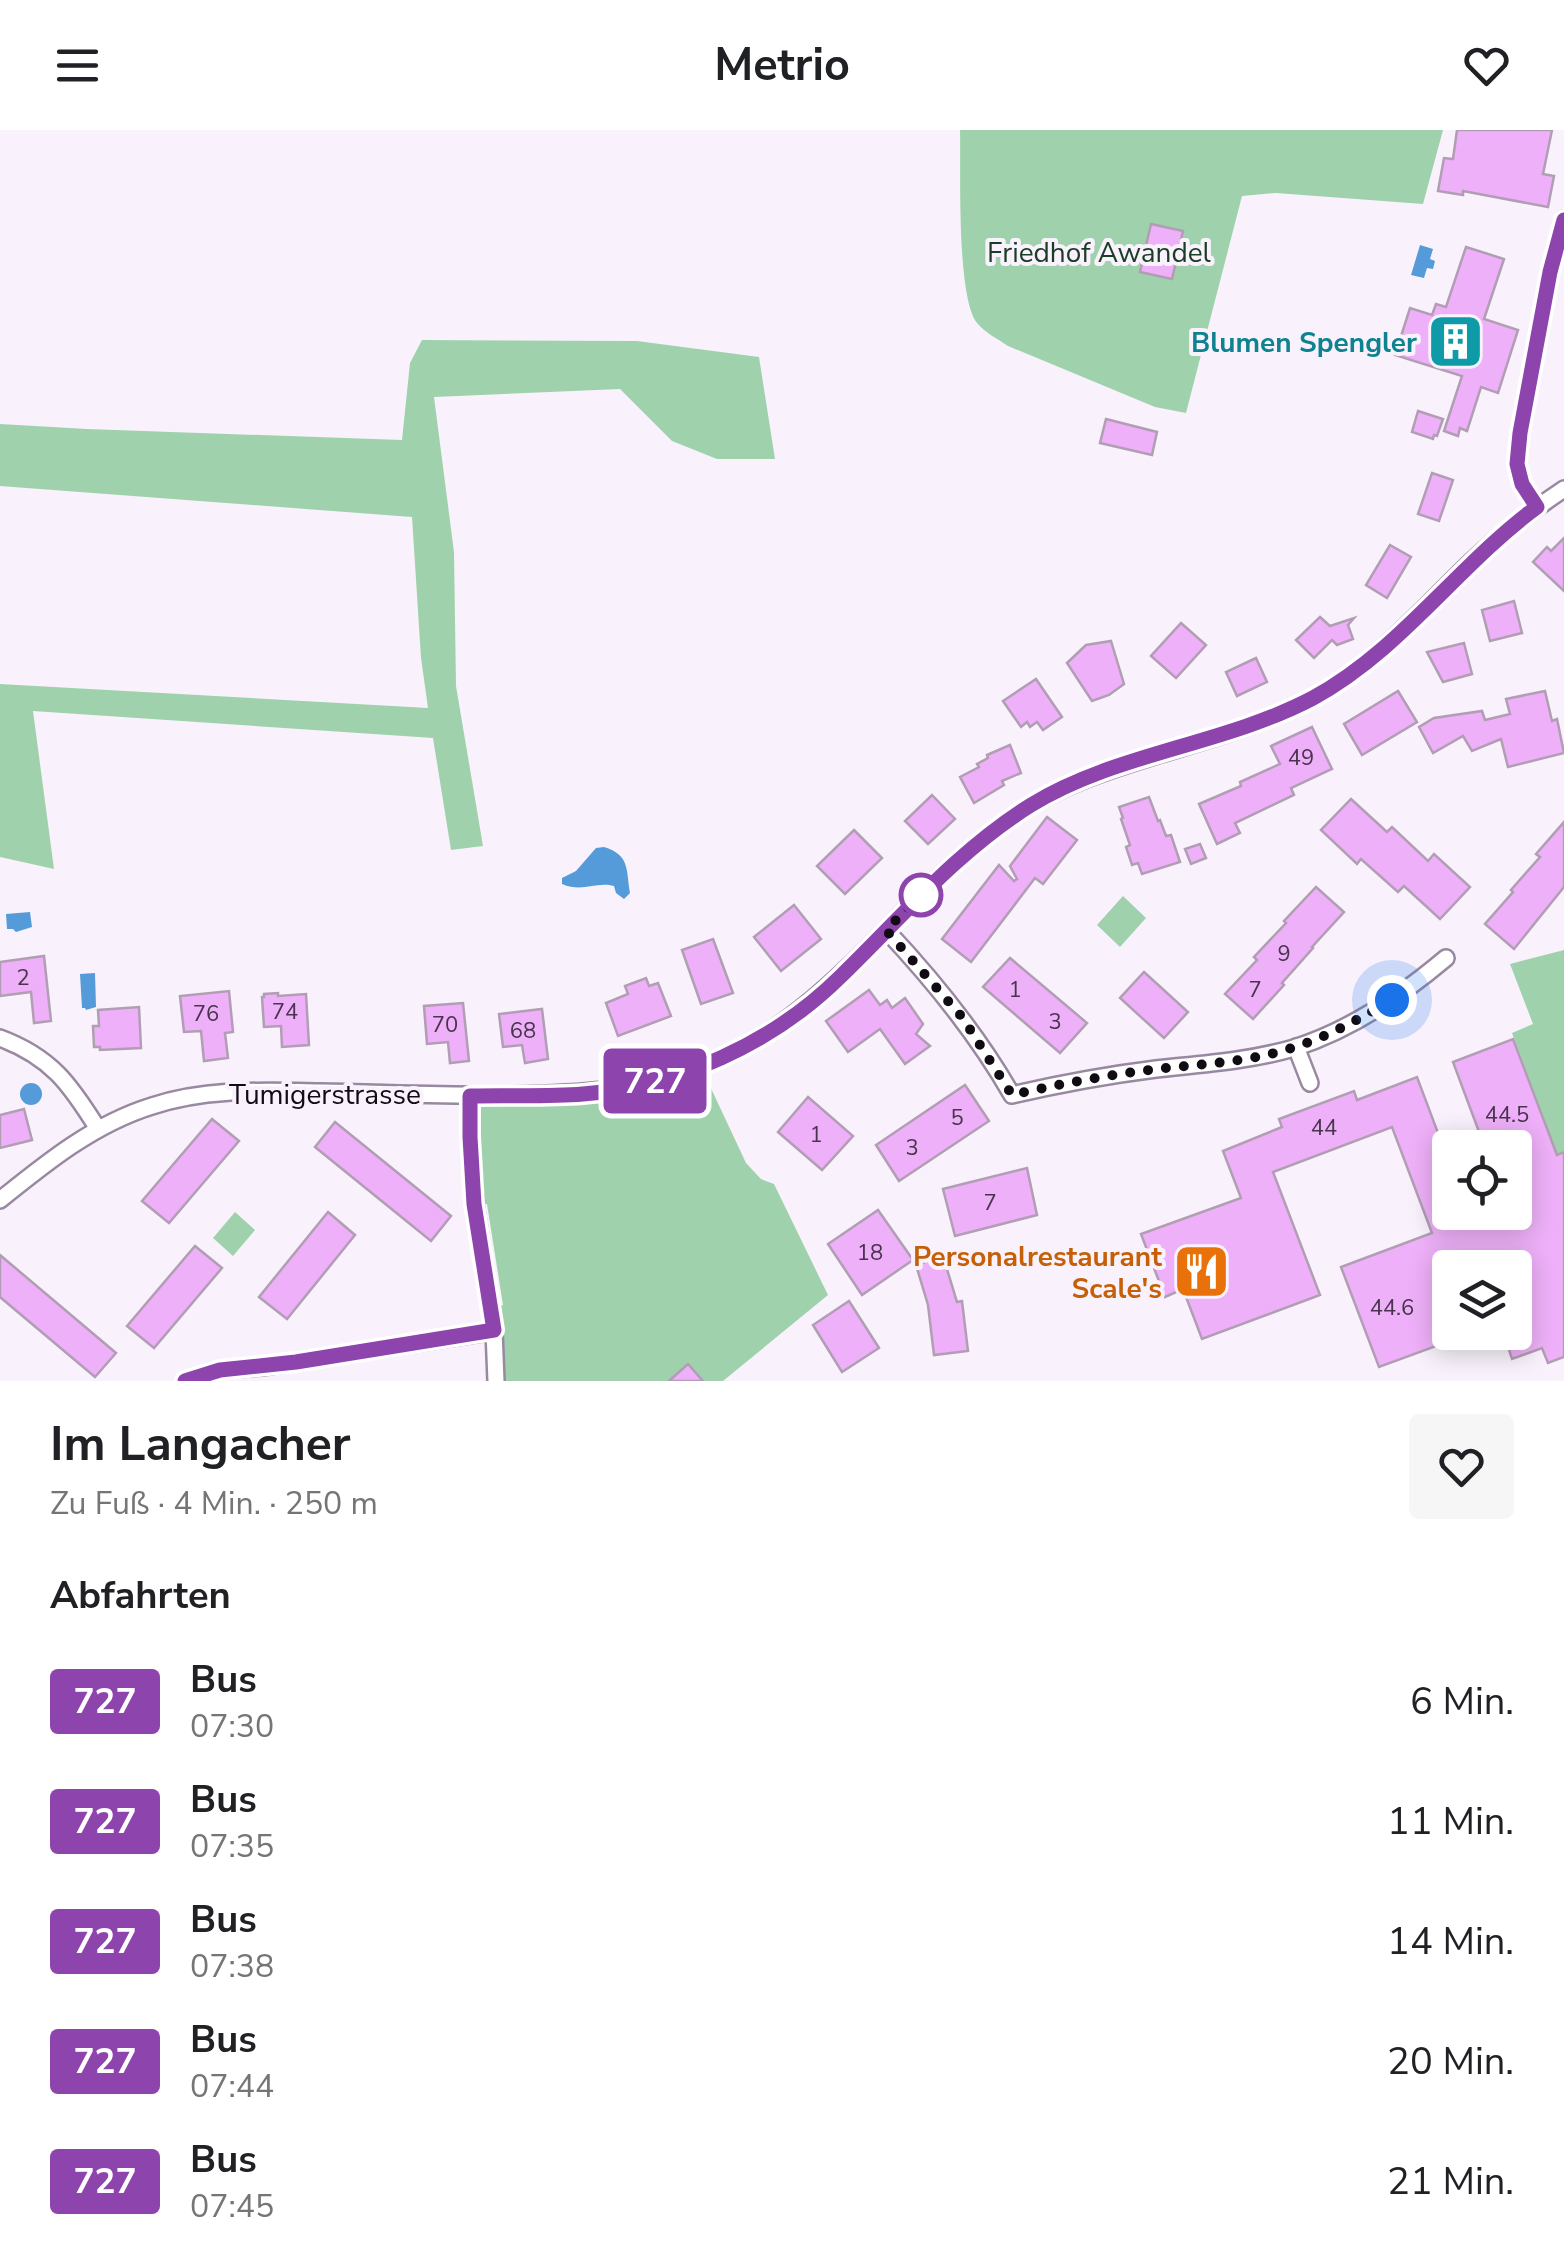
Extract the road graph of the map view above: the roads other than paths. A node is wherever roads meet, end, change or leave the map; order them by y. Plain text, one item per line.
1 (1564, 220) edge
2 (1564, 489) edge
3 (1537, 507) junction
4 (886, 930) junction
5 (1446, 958) dead end
6 (0, 1038) edge
7 (1296, 1047) junction
8 (1310, 1083) dead end
9 (470, 1096) junction
10 (98, 1128) junction
11 (0, 1200) edge
12 (494, 1330) junction
13 (185, 1381) edge
14 (496, 1381) edge

1 - 3 street
2 - 3 street, Tumigerstrasse
3 - 4 street, Tumigerstrasse
4 - 7 street
4 - 9 street, Tumigerstrasse
5 - 7 street
6 - 10 street
7 - 8 street
9 - 10 street, Tumigerstrasse
9 - 12 street
10 - 11 street, Tumigerstrasse
12 - 13 street
12 - 14 street

